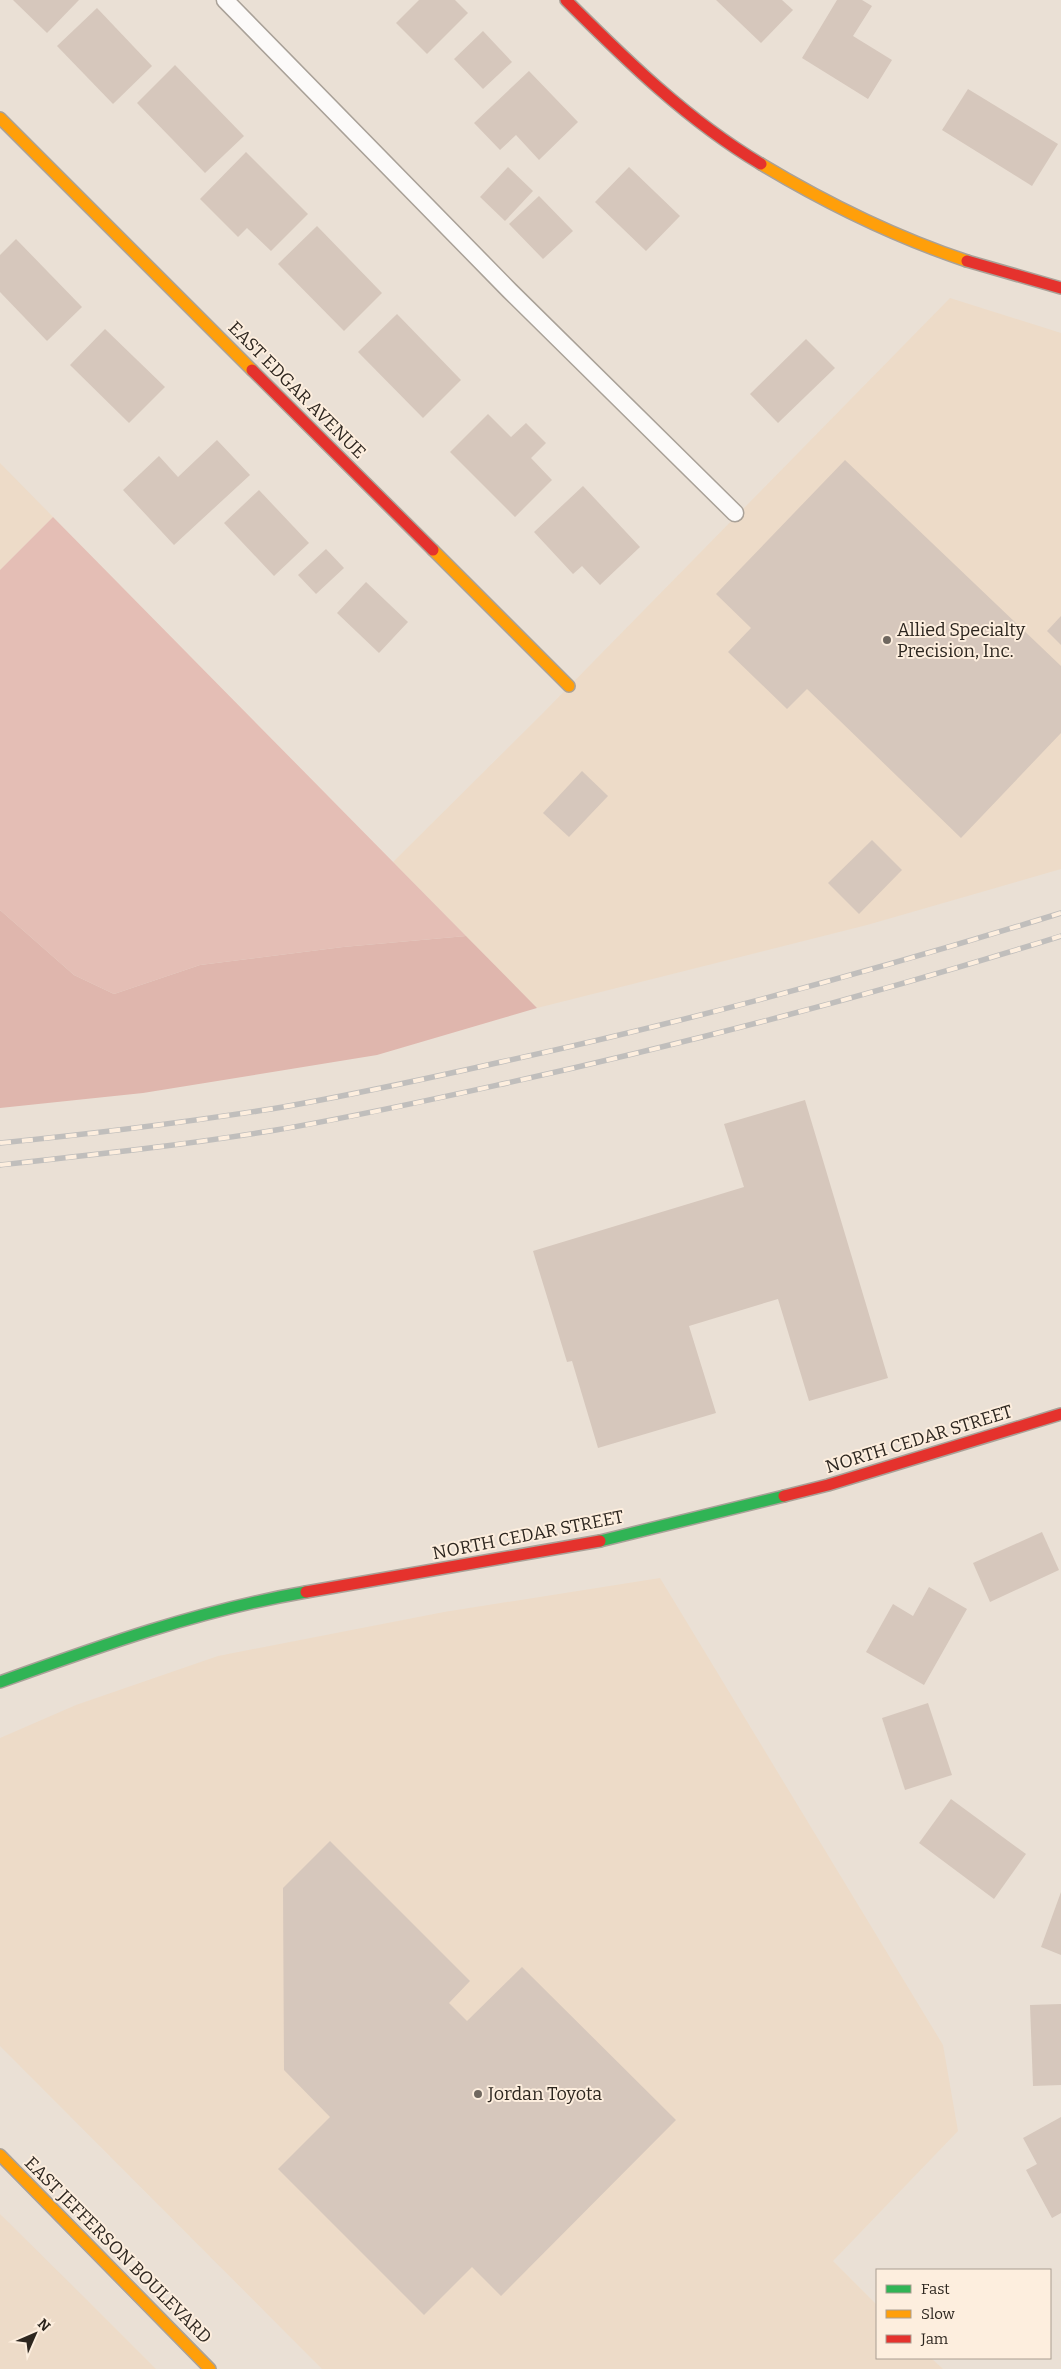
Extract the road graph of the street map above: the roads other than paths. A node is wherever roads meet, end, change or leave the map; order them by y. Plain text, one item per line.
1 (225, 0) edge
2 (566, 0) edge
3 (0, 118) edge
4 (1061, 288) edge
5 (735, 513) dead end
6 (569, 686) dead end
7 (1061, 1414) edge
8 (0, 1682) edge
9 (0, 2155) edge
10 (210, 2369) edge

1 - 5 lane
2 - 4 street
3 - 6 street, EAST EDGAR AVENUE
7 - 8 street, NORTH CEDAR STREET
9 - 10 street, EAST JEFFERSON BOULEVARD

